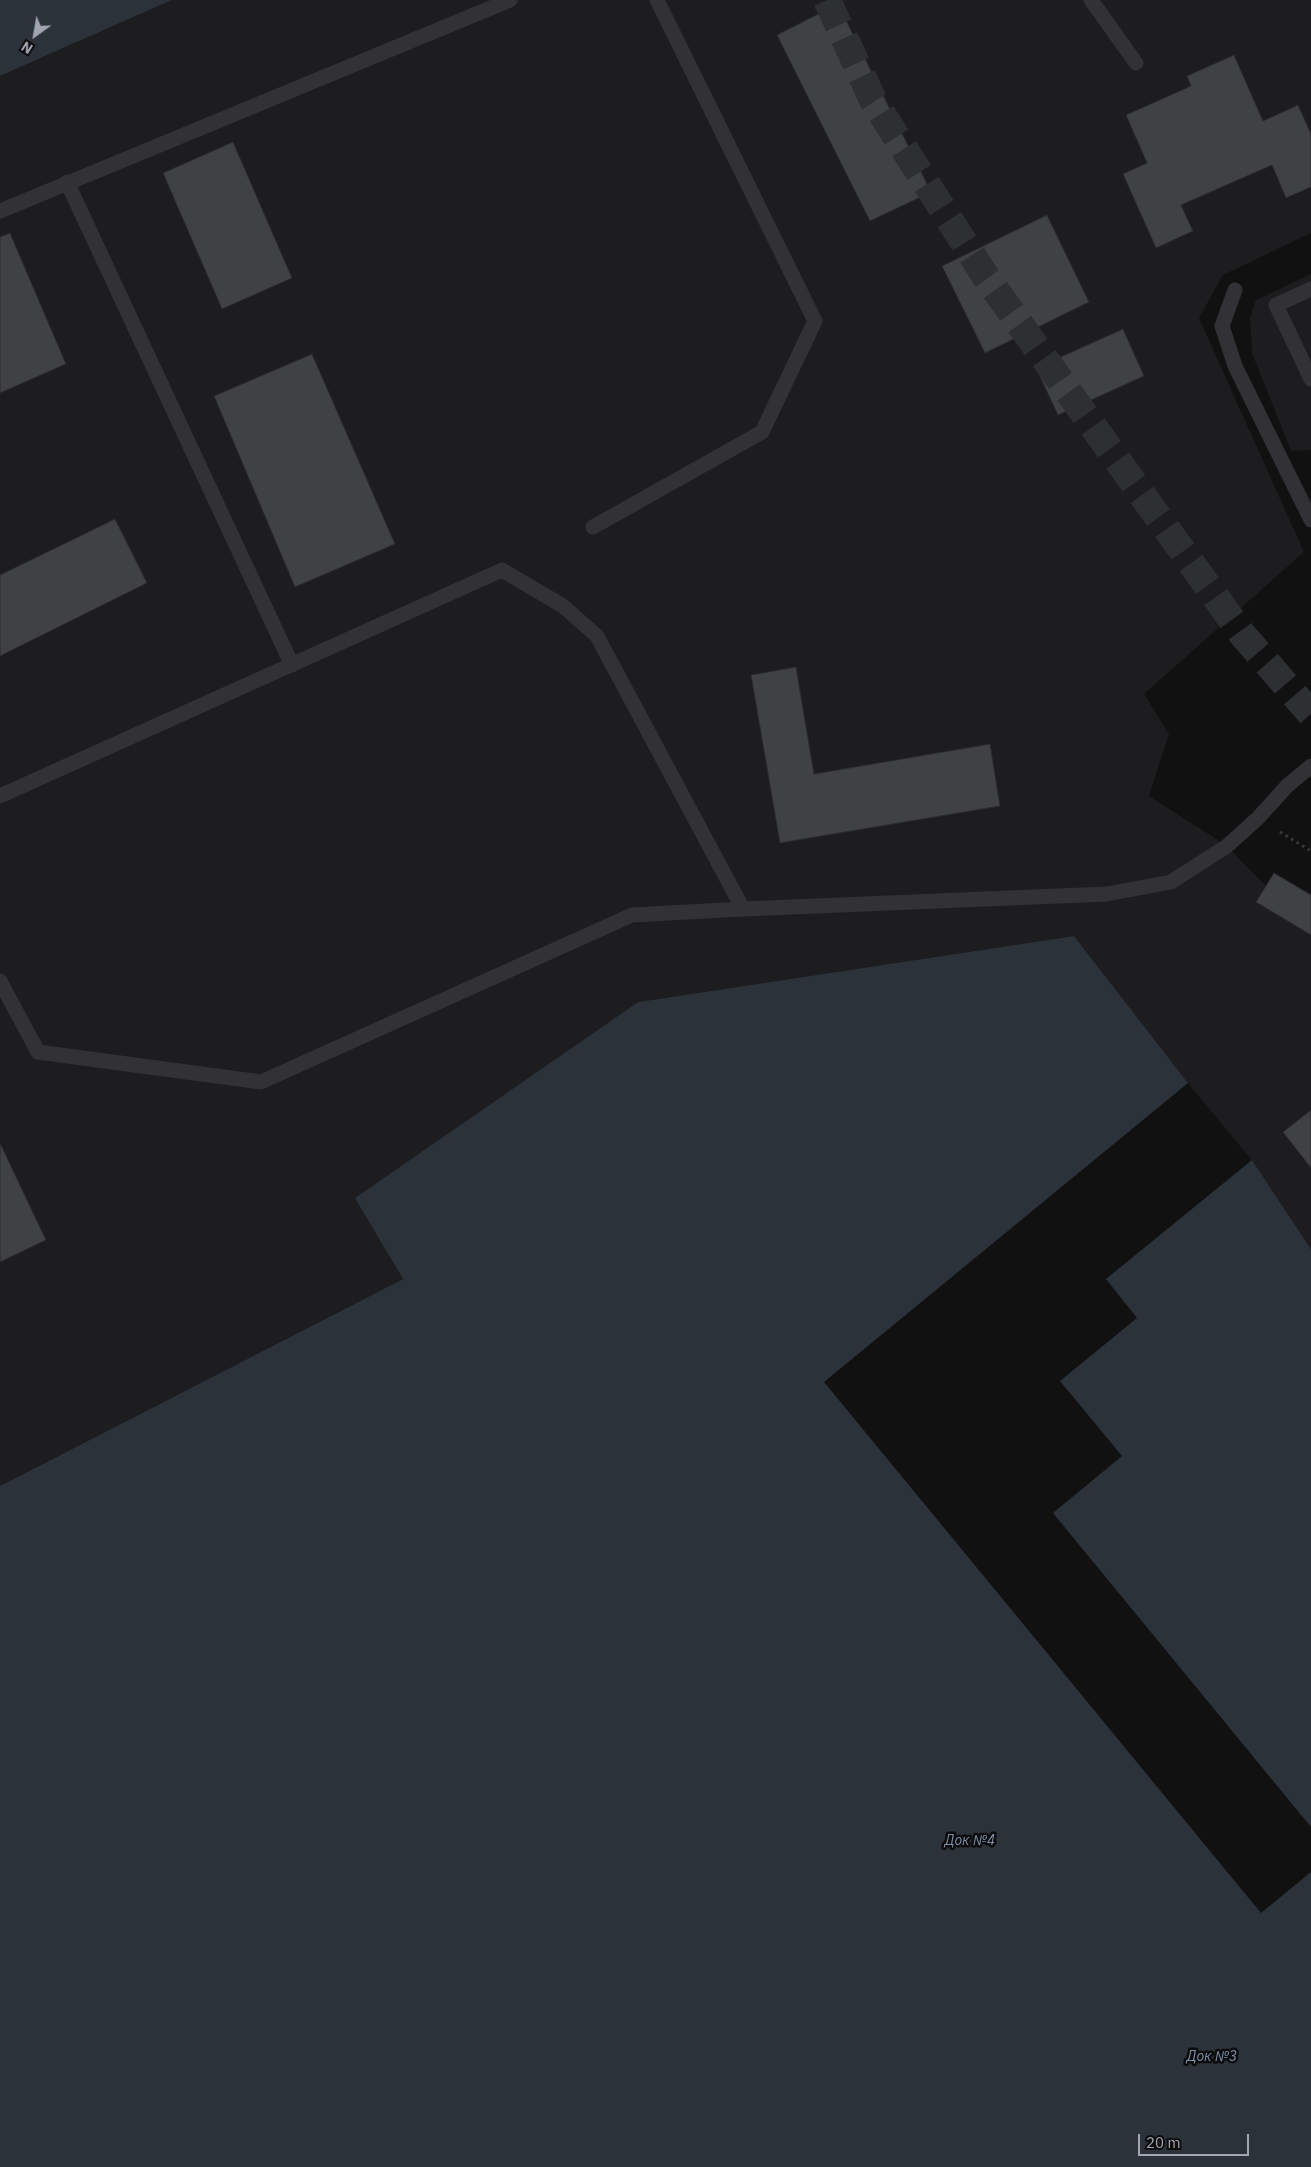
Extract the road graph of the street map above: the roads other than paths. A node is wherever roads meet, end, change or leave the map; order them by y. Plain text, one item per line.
1 (510, 0) edge
2 (657, 0) edge
3 (1091, 0) edge
4 (1136, 63) dead end
5 (67, 182) junction
6 (0, 211) edge
7 (1311, 289) edge
8 (1235, 290) dead end
9 (1311, 379) edge
10 (1311, 514) edge
11 (593, 527) dead end
12 (292, 665) junction
13 (1311, 766) edge
14 (0, 796) edge
15 (743, 908) junction
16 (0, 981) edge

1 - 5 lane
2 - 11 lane
3 - 4 lane
5 - 6 lane
5 - 12 lane
7 - 9 lane
8 - 10 lane
12 - 14 lane
12 - 15 lane
13 - 15 lane
15 - 16 lane

